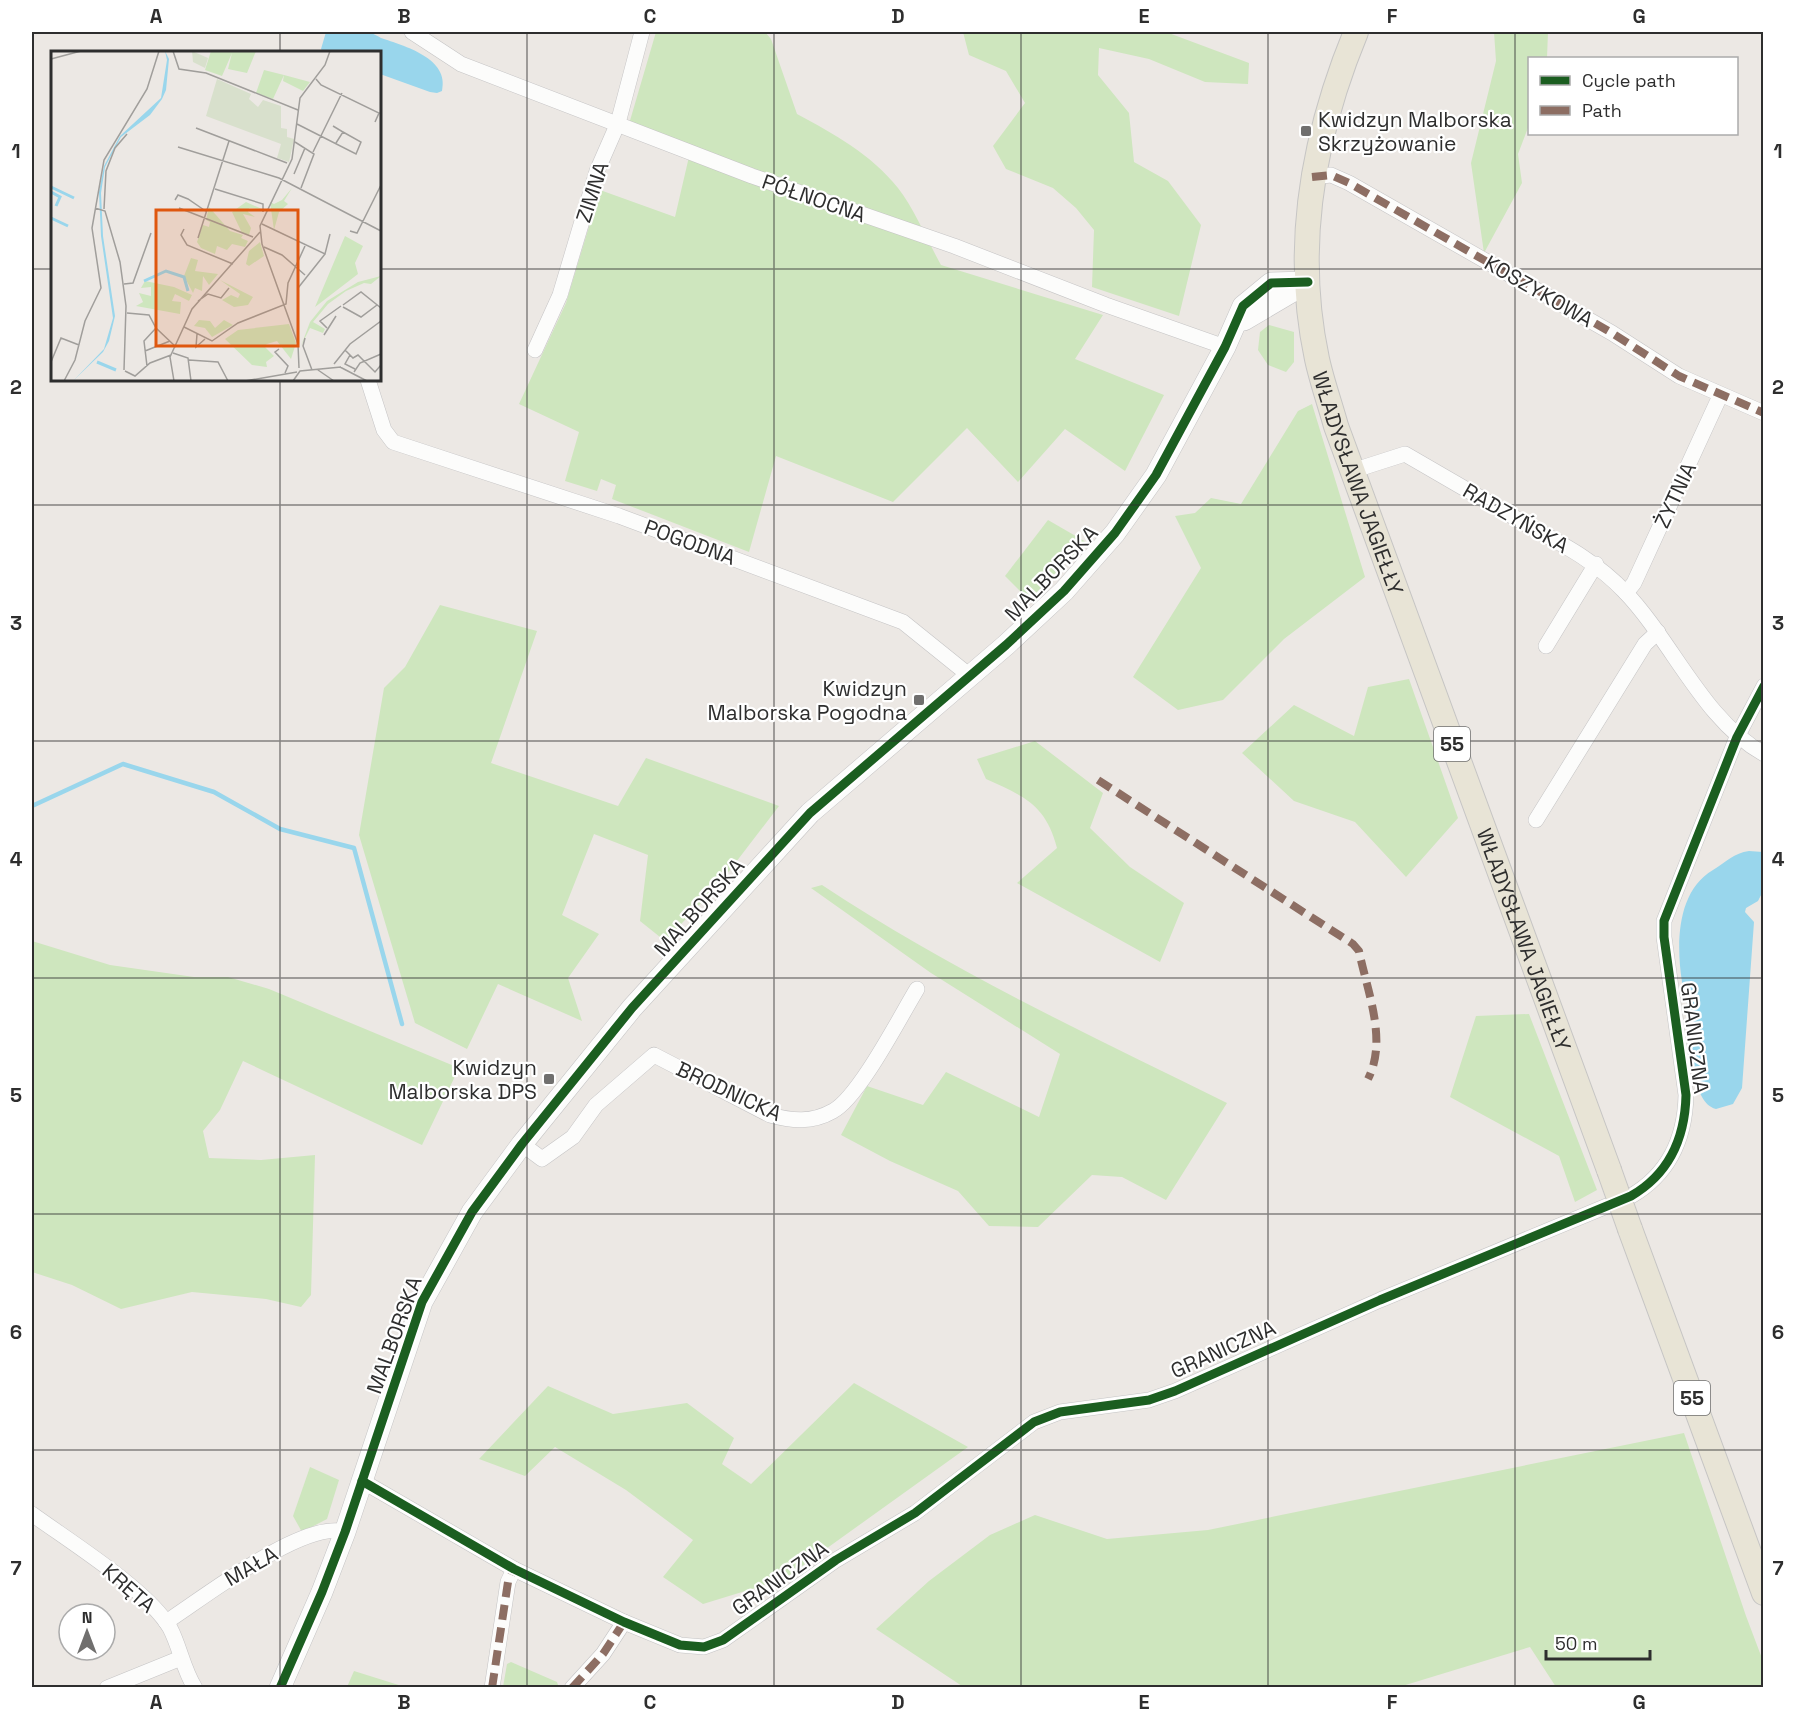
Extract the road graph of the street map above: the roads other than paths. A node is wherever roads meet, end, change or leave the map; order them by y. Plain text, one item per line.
1 (412, 32) edge
2 (642, 32) edge
3 (1356, 32) edge
4 (618, 123) junction
5 (1312, 177) junction
6 (1308, 282) junction
7 (1278, 299) junction
8 (1310, 315) junction
9 (1236, 325) junction
10 (1225, 346) junction
11 (535, 350) dead end
12 (368, 381) edge
13 (1720, 396) junction
14 (1764, 413) edge
15 (1352, 471) junction
16 (1596, 564) junction
17 (1626, 593) junction
18 (1658, 632) junction
19 (1546, 646) dead end
20 (970, 676) junction
21 (1764, 686) edge
22 (1737, 737) junction
23 (1764, 754) edge
24 (1536, 820) dead end
25 (917, 989) dead end
26 (522, 1144) junction
27 (362, 1481) junction
28 (32, 1514) edge
29 (345, 1532) junction
30 (514, 1569) junction
31 (1764, 1593) edge
32 (166, 1622) junction
33 (624, 1622) junction
34 (181, 1658) junction
35 (107, 1688) edge
36 (195, 1688) edge
37 (280, 1688) edge
38 (492, 1688) edge
39 (572, 1688) edge

1 - 4 street, PÓŁNOCNA
2 - 4 street, ZIMNA
3 - 5 main road, 55
4 - 10 street, PÓŁNOCNA
4 - 11 street, ZIMNA
5 - 6 main road, 55
5 - 13 street, KOSZYKOWA
6 - 7 street
6 - 8 main road, WŁADYSŁAWA JAGIEŁŁY / 55
6 - 9 street, MALBORSKA
7 - 8 street
7 - 9 street
8 - 15 main road, WŁADYSŁAWA JAGIEŁŁY / 55
9 - 10 street, MALBORSKA
10 - 20 street, MALBORSKA
12 - 20 street, POGODNA
13 - 14 street, KOSZYKOWA
13 - 17 street, ŻYTNIA
15 - 16 street, RADZYŃSKA
15 - 31 main road, WŁADYSŁAWA JAGIEŁŁY / 55, bridge
16 - 17 street, RADZYŃSKA
16 - 19 street
17 - 18 street, RADZYŃSKA
18 - 22 street, RADZYŃSKA
18 - 24 street
20 - 26 street, MALBORSKA
21 - 22 street, GRANICZNA
22 - 23 street, RADZYŃSKA
22 - 33 street, GRANICZNA
25 - 26 street, BRODNICKA
26 - 27 street, MALBORSKA
27 - 29 street, MALBORSKA
27 - 30 street, GRANICZNA
28 - 32 street, KRĘTA
29 - 32 street, MAŁA
29 - 37 street, MALBORSKA
30 - 33 street, GRANICZNA
30 - 38 street
32 - 34 street, KRĘTA
33 - 39 street
34 - 35 street
34 - 36 street, KRĘTA

